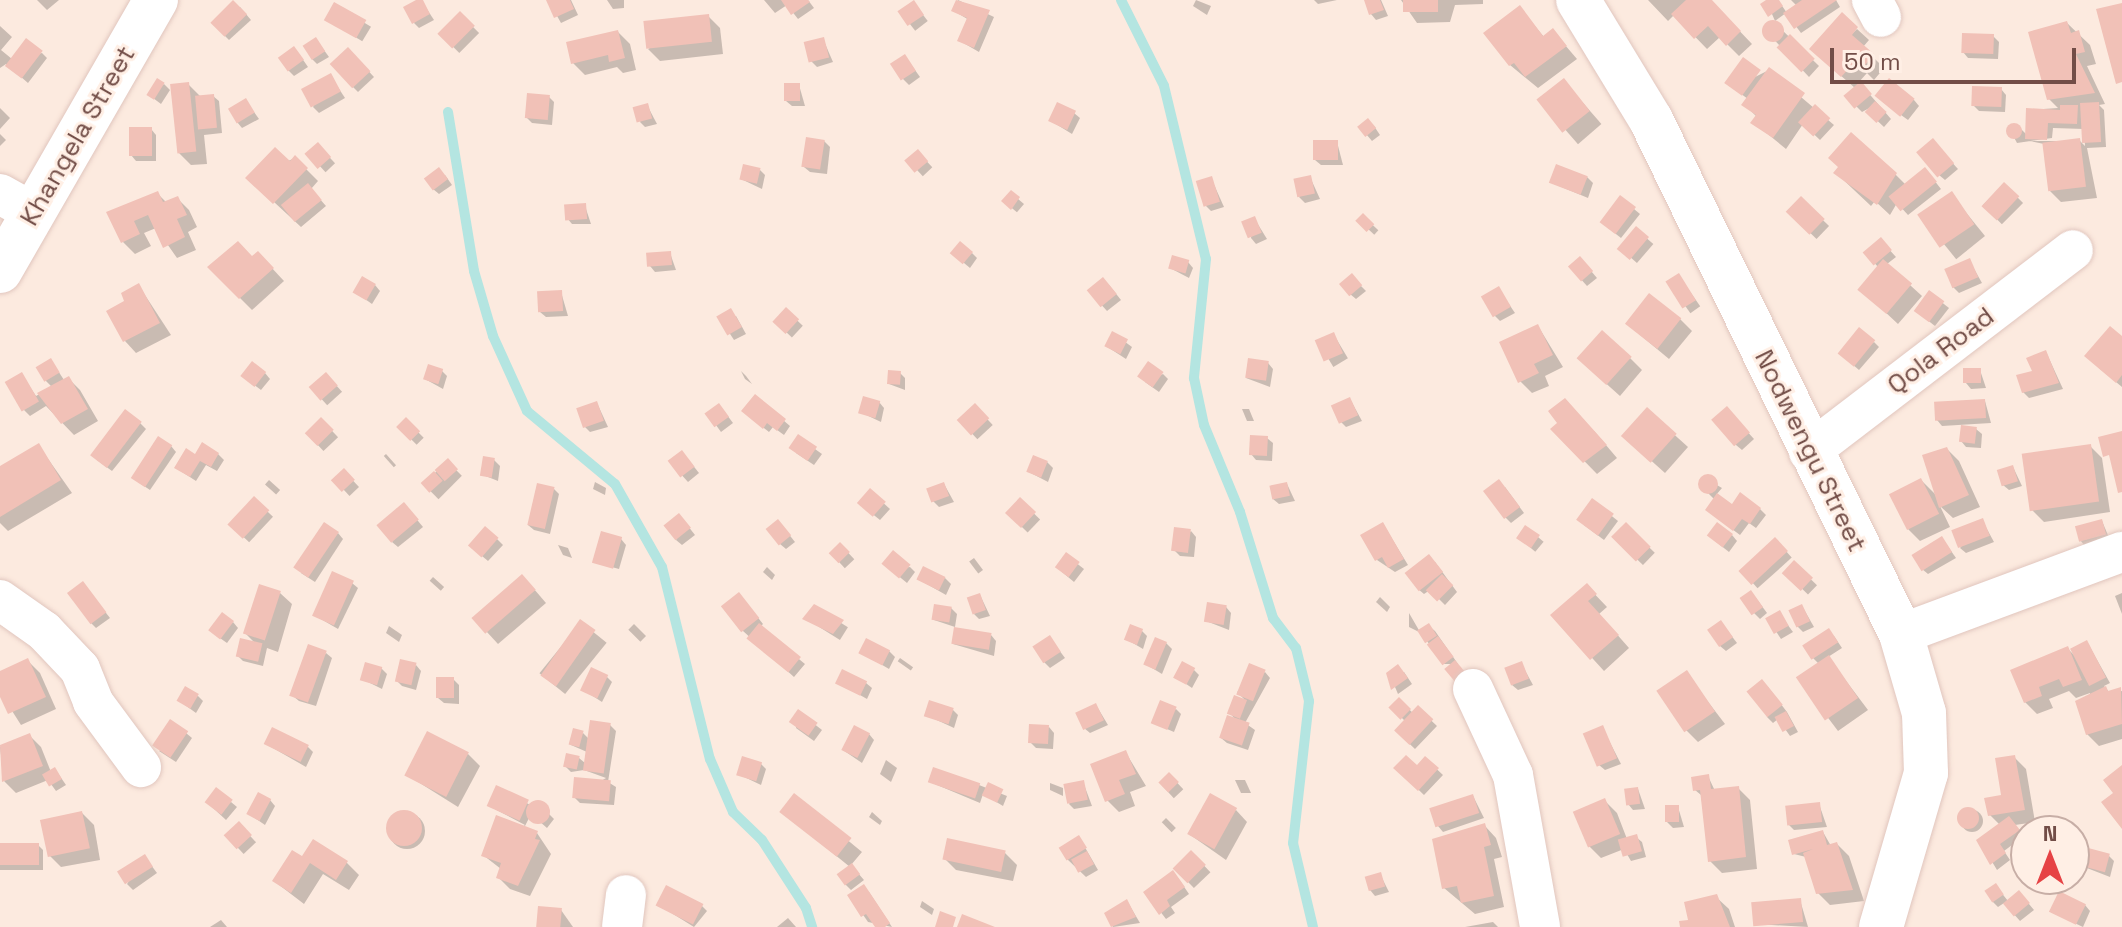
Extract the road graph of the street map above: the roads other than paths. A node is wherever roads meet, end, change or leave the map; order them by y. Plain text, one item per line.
1 (156, 0) edge
2 (1578, 0) edge
3 (17, 204) edge
4 (2073, 250) dead end
5 (0, 271) edge
6 (1809, 452) junction
7 (2122, 552) edge
8 (0, 600) edge
9 (1901, 634) junction
10 (1473, 689) dead end
11 (141, 767) dead end
12 (1540, 927) edge
13 (1881, 927) edge

1 - 3 street, Khangela Street
2 - 6 street, Nodwengu Street
3 - 5 street, Khangela Street
4 - 6 street, Qola Road
6 - 9 street, Nodwengu Street
7 - 9 street
8 - 11 street
9 - 13 street, Nodwengu Street
10 - 12 street

